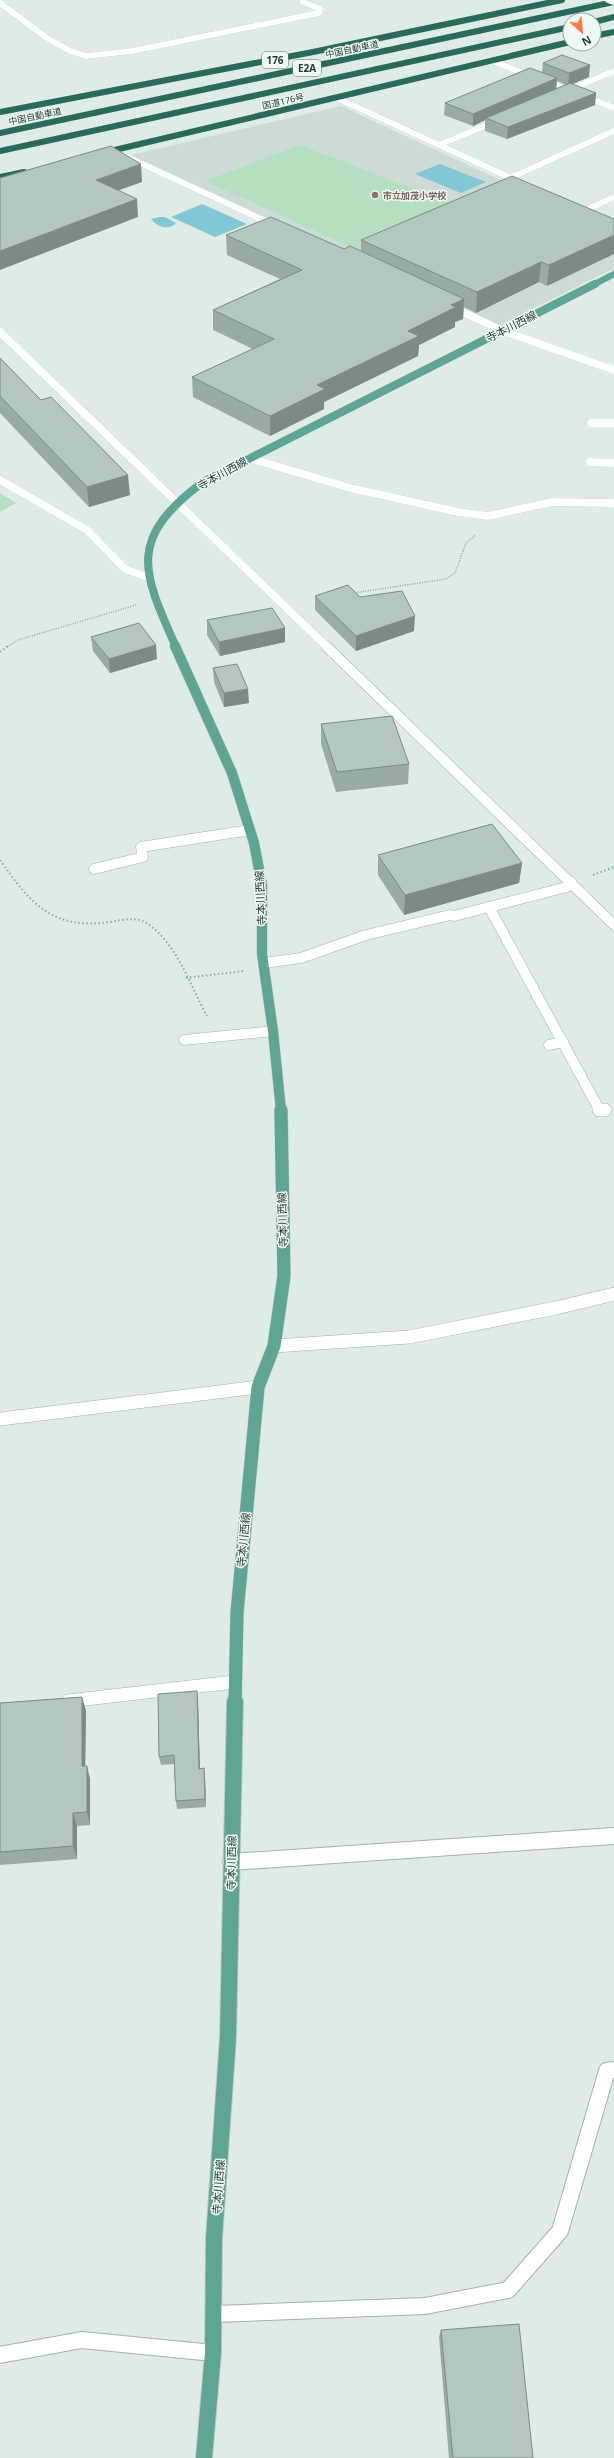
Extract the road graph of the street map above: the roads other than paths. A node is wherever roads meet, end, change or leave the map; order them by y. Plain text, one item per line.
1 (562, 0) edge
2 (608, 0) edge
3 (546, 1) edge
4 (303, 2) dead end
5 (614, 2) edge
6 (0, 3) edge
7 (614, 17) edge
8 (602, 20) edge
9 (562, 29) edge
10 (614, 32) edge
11 (602, 34) edge
12 (562, 44) edge
13 (492, 61) junction
14 (614, 71) edge
15 (570, 90) junction
16 (555, 96) edge
17 (337, 98) junction
18 (614, 108) edge
19 (0, 112) edge
20 (505, 118) edge
21 (614, 132) edge
22 (0, 133) edge
23 (440, 145) junction
24 (0, 151) edge
25 (113, 151) junction
26 (98, 154) edge
27 (30, 170) edge
28 (0, 178) edge
29 (510, 178) junction
30 (532, 188) edge
31 (614, 197) edge
32 (575, 208) edge
33 (582, 212) junction
34 (595, 218) edge
35 (286, 231) edge
36 (614, 274) edge
37 (445, 304) edge
38 (503, 331) junction
39 (0, 332) edge
40 (614, 370) edge
41 (591, 422) dead end
42 (614, 423) edge
43 (249, 458) junction
44 (590, 462) dead end
45 (614, 462) edge
46 (0, 480) edge
47 (614, 503) edge
48 (176, 504) junction
49 (147, 577) junction
50 (250, 830) junction
51 (94, 869) dead end
52 (571, 882) junction
53 (489, 907) junction
54 (614, 925) edge
55 (264, 966) junction
56 (273, 1031) junction
57 (184, 1040) dead end
58 (563, 1042) junction
59 (549, 1045) dead end
60 (600, 1111) dead end
61 (614, 1294) edge
62 (274, 1346) junction
63 (258, 1387) junction
64 (0, 1419) edge
65 (234, 1682) junction
66 (54, 1702) edge
67 (614, 1836) edge
68 (231, 1862) junction
69 (614, 2070) edge
70 (214, 2314) junction
71 (213, 2353) junction
72 (0, 2356) edge
73 (204, 2458) edge

1 - 3 highway, 176
2 - 5 street, bridge
3 - 19 highway, 176
4 - 6 street
5 - 22 highway, 中国自動車道 / E2A
7 - 8 highway
9 - 24 highway, E2A
10 - 11 highway
12 - 13 highway, 国道176号
13 - 15 street
13 - 17 highway, 国道176号
14 - 15 street
15 - 16 street
15 - 18 street
17 - 23 street
17 - 25 highway, 国道176号
20 - 23 street
21 - 29 street
23 - 29 street
25 - 26 highway, 国道176号
25 - 35 street
27 - 28 highway
29 - 30 street
31 - 33 street
32 - 33 street
33 - 34 street
36 - 38 main road, 寺本川西線
37 - 38 street
38 - 40 street
38 - 43 main road, 寺本川西線
39 - 48 street
41 - 42 street
43 - 47 street
43 - 48 main road, 寺本川西線
44 - 45 street
46 - 49 street
48 - 49 main road, 寺本川西線
48 - 52 street
49 - 50 main road, 寺本川西線
50 - 51 street
50 - 55 main road, 寺本川西線
52 - 53 street
52 - 54 street
53 - 55 street
53 - 58 street
55 - 56 main road, 寺本川西線
56 - 57 street
56 - 62 main road, 寺本川西線
58 - 59 street
58 - 60 street
61 - 62 street
62 - 63 main road, 寺本川西線
63 - 64 street
63 - 65 main road, 寺本川西線
65 - 66 street
65 - 68 main road, 寺本川西線
67 - 68 street
68 - 70 main road, 寺本川西線
69 - 70 street
70 - 71 main road, 寺本川西線
71 - 72 street
71 - 73 main road, 寺本川西線

